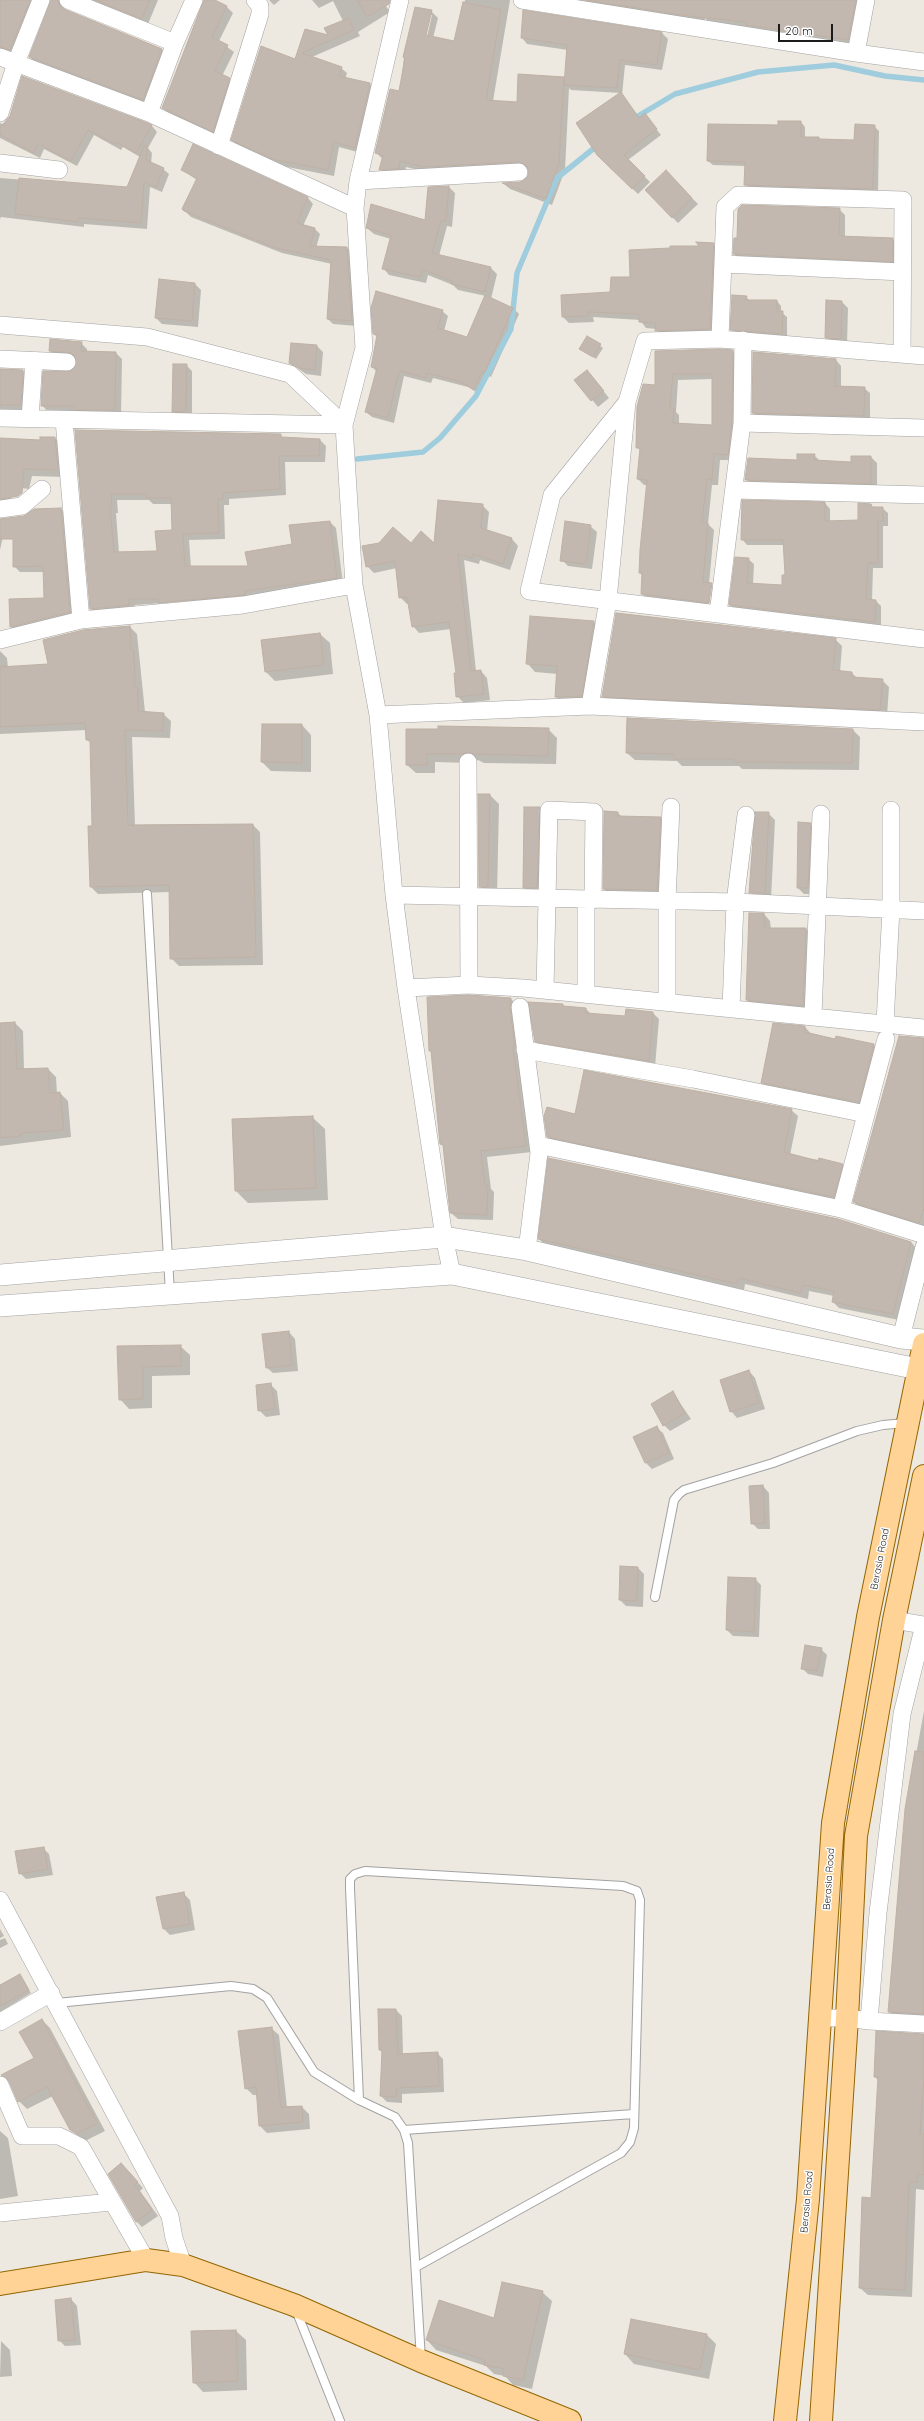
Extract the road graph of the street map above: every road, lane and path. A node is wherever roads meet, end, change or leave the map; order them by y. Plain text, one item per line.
1 (41, 0) edge
2 (68, 0) edge
3 (194, 0) edge
4 (255, 0) edge
5 (400, 0) edge
6 (522, 0) edge
7 (866, 0) edge
8 (622, 8) edge
9 (175, 42) junction
10 (856, 53) junction
11 (0, 57) edge
12 (924, 62) edge
13 (16, 63) junction
14 (0, 113) edge
15 (149, 113) junction
16 (219, 146) junction
17 (0, 164) edge
18 (58, 170) dead end
19 (519, 172) dead end
20 (358, 181) junction
21 (355, 208) junction
22 (724, 264) junction
23 (903, 272) junction
24 (0, 325) edge
25 (720, 339) junction
26 (743, 340) junction
27 (902, 353) junction
28 (924, 356) edge
29 (0, 359) edge
30 (34, 360) junction
31 (67, 362) dead end
32 (627, 402) junction
33 (0, 418) edge
34 (30, 419) junction
35 (64, 420) junction
36 (742, 423) junction
37 (344, 425) junction
38 (924, 428) edge
39 (42, 489) dead end
40 (735, 490) junction
41 (924, 495) edge
42 (0, 510) edge
43 (354, 585) junction
44 (608, 600) junction
45 (718, 614) junction
46 (81, 620) junction
47 (924, 639) edge
48 (0, 640) edge
49 (590, 706) junction
50 (378, 715) junction
51 (924, 722) edge
52 (468, 762) dead end
53 (671, 808) dead end
54 (891, 810) dead end
55 (821, 814) dead end
56 (746, 815) dead end
57 (147, 894) dead end
58 (394, 895) junction
59 (469, 897) junction
60 (547, 899) junction
61 (590, 900) junction
62 (667, 901) junction
63 (735, 902) junction
64 (819, 906) junction
65 (891, 909) junction
66 (924, 911) edge
67 (469, 985) junction
68 (406, 988) junction
69 (545, 990) junction
70 (586, 994) junction
71 (667, 1002) junction
72 (520, 1007) dead end
73 (731, 1009) junction
74 (813, 1016) junction
75 (924, 1028) edge
76 (886, 1031) junction
77 (525, 1050) junction
78 (866, 1114) junction
79 (538, 1145) junction
80 (841, 1210) junction
81 (924, 1235) edge
82 (444, 1237) junction
83 (924, 1247) edge
84 (527, 1250) junction
85 (169, 1260) junction
86 (452, 1274) junction
87 (0, 1275) edge
88 (170, 1293) junction
89 (0, 1306) edge
90 (901, 1338) junction
91 (924, 1340) edge
92 (924, 1344) edge
93 (918, 1368) junction
94 (906, 1424) junction
95 (924, 1476) edge
96 (655, 1596) dead end
97 (894, 1620) junction
98 (0, 1900) edge
99 (54, 1998) junction
100 (819, 2018) junction
101 (847, 2018) junction
102 (869, 2021) junction
103 (0, 2022) edge
104 (924, 2024) edge
105 (0, 2085) edge
106 (359, 2100) junction
107 (634, 2114) junction
108 (404, 2130) junction
109 (111, 2202) junction
110 (0, 2212) edge
111 (146, 2260) junction
112 (183, 2265) junction
113 (416, 2268) junction
114 (0, 2283) edge
115 (294, 2305) junction
116 (421, 2361) junction
117 (822, 2419) edge
118 (340, 2421) edge
119 (570, 2421) edge
120 (785, 2421) edge

1 - 13 street
2 - 9 street
3 - 9 street
4 - 16 street
5 - 20 street
6 - 8 street
7 - 10 street
8 - 10 street
9 - 15 street
10 - 12 street
11 - 13 street
13 - 14 street
13 - 15 street
15 - 16 street
16 - 21 street
17 - 18 street
19 - 20 street
20 - 21 street
21 - 37 street
22 - 23 street
22 - 23 street
22 - 25 street
23 - 27 street
24 - 37 street
25 - 26 street
25 - 32 street
26 - 27 street
26 - 36 street
27 - 28 street
29 - 30 street
30 - 31 street
30 - 34 street
32 - 44 street
32 - 44 street
33 - 34 street
34 - 35 street
35 - 37 street
35 - 46 street
36 - 38 street
36 - 40 street
37 - 43 street
39 - 42 street
40 - 41 street
40 - 45 street
43 - 46 street
43 - 50 street
44 - 45 street
44 - 49 street
45 - 47 street
46 - 48 street
49 - 50 street
49 - 51 street
50 - 58 street
52 - 59 street
53 - 62 street
54 - 65 street
55 - 64 street
56 - 63 street
57 - 85 lane
58 - 59 street
58 - 68 street
59 - 60 street
59 - 67 street
60 - 61 street
60 - 61 street
60 - 69 street
61 - 62 street
61 - 70 street
62 - 63 street
62 - 71 street
63 - 64 street
63 - 73 street
64 - 65 street
64 - 74 street
65 - 66 street
65 - 76 street
67 - 68 street
67 - 69 street
68 - 82 street
69 - 70 street
70 - 71 street
71 - 73 street
72 - 77 street
73 - 74 street
74 - 76 street
75 - 76 street
76 - 78 street
77 - 78 street
77 - 79 street
78 - 80 street
79 - 80 street
79 - 84 street
80 - 81 street
82 - 84 street
82 - 85 street
82 - 86 street
83 - 90 street
84 - 90 street
85 - 87 street
85 - 88 lane
86 - 88 street
86 - 93 street
88 - 89 street
90 - 91 street
92 - 93 main road, Berasia Road
93 - 94 main road, Berasia Road
94 - 96 lane
94 - 100 main road, Berasia Road
95 - 97 main road
97 - 101 main road
97 - 102 street
98 - 99 street
99 - 103 street
99 - 106 lane
99 - 112 street
100 - 101 street
100 - 120 main road, Berasia Road
101 - 102 street
101 - 117 main road
102 - 104 street
105 - 109 street
106 - 107 lane
106 - 108 lane
107 - 108 lane
107 - 113 lane
108 - 113 lane
109 - 110 street
109 - 111 street
111 - 112 main road
111 - 114 main road
112 - 115 main road
113 - 116 lane
115 - 116 main road
115 - 118 lane
116 - 119 main road

